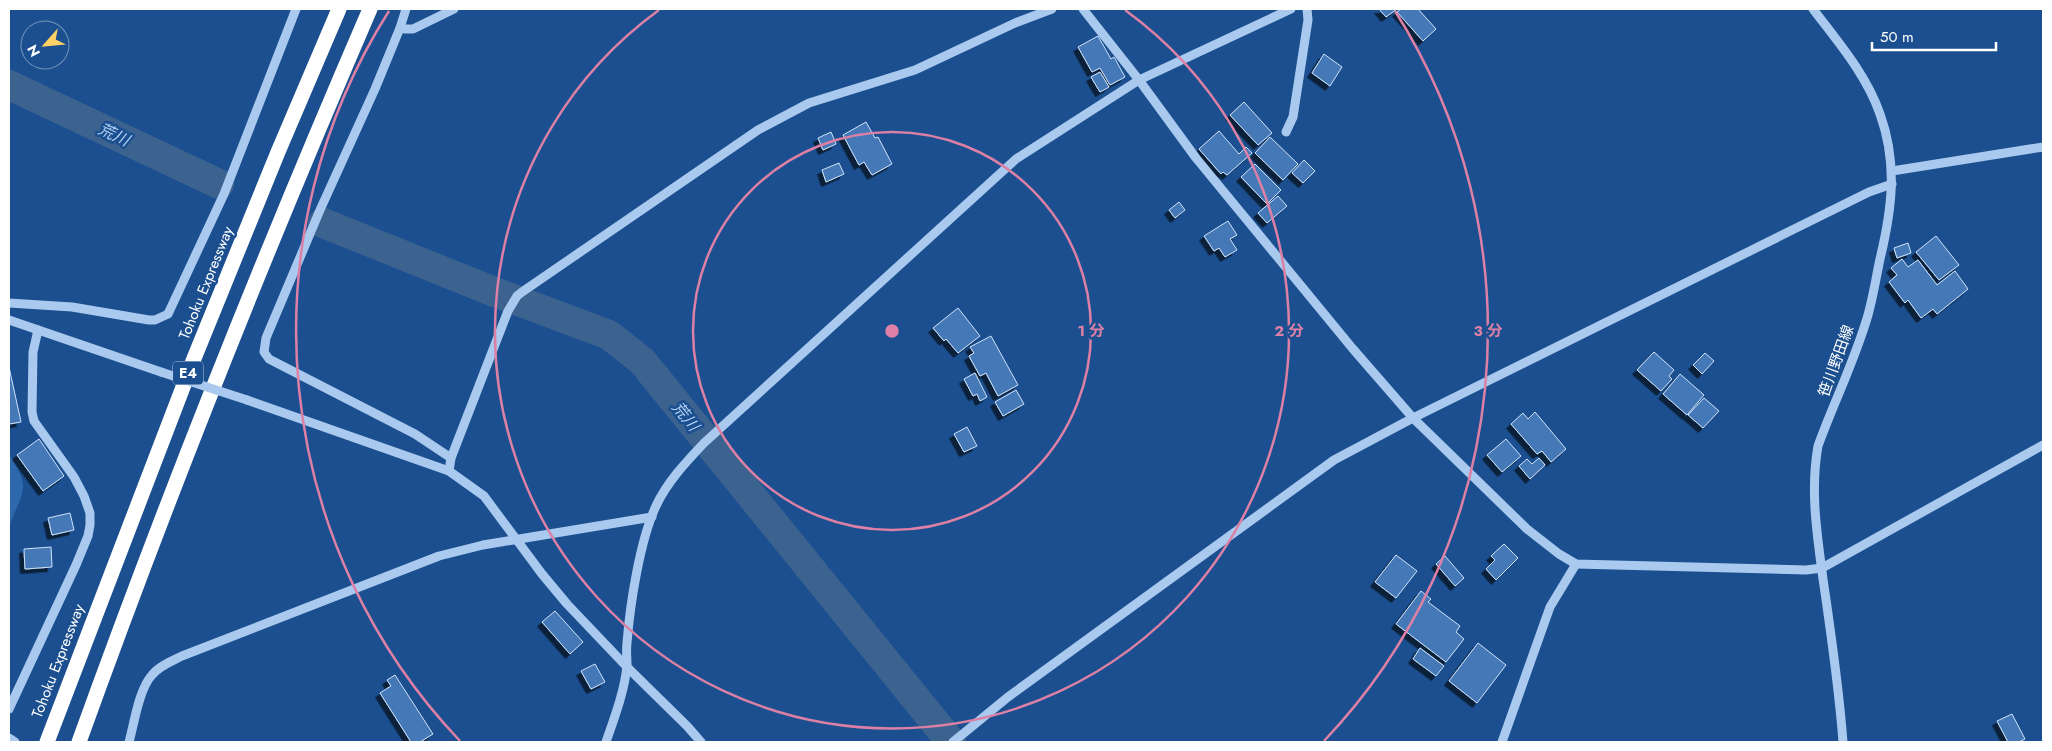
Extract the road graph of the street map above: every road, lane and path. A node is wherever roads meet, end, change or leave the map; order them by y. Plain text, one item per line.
1 (296, 9) edge
2 (339, 9) edge
3 (370, 9) edge
4 (406, 9) edge
5 (454, 9) edge
6 (1052, 9) edge
7 (1083, 9) edge
8 (1291, 9) edge
9 (1307, 9) edge
10 (1813, 9) edge
11 (400, 28) junction
12 (1139, 80) junction
13 (1286, 132) dead end
14 (2043, 147) edge
15 (1892, 171) junction
16 (1892, 184) junction
17 (9, 303) edge
18 (9, 320) edge
19 (38, 330) junction
20 (1413, 418) junction
21 (2043, 445) edge
22 (451, 458) junction
23 (449, 471) junction
24 (652, 517) junction
25 (516, 540) junction
26 (1576, 564) junction
27 (1822, 568) junction
28 (626, 667) junction
29 (9, 709) edge
30 (9, 738) edge
31 (80, 741) edge
32 (15, 742) edge
33 (47, 742) edge
34 (129, 742) edge
35 (606, 742) edge
36 (701, 742) edge
37 (952, 742) edge
38 (1502, 742) edge
39 (1842, 742) edge

1 - 17 street
2 - 33 highway, Tohoku Expressway / E4
3 - 31 highway, E4
4 - 11 street
5 - 11 street
6 - 22 street
7 - 12 street
8 - 12 street
9 - 13 street
10 - 15 street, 笹川野田線
11 - 22 street
12 - 20 street
12 - 24 street
14 - 15 street
15 - 16 street, 笹川野田線
16 - 20 street
16 - 27 street, 笹川野田線
18 - 19 street
19 - 23 street, bridge
19 - 29 street
20 - 26 street
20 - 37 street
21 - 27 street
22 - 23 street
23 - 25 street
24 - 25 street
24 - 28 street
25 - 28 street
25 - 34 street
26 - 27 street
26 - 38 street
27 - 39 street, 笹川野田線
28 - 35 street
28 - 36 street
30 - 32 street

